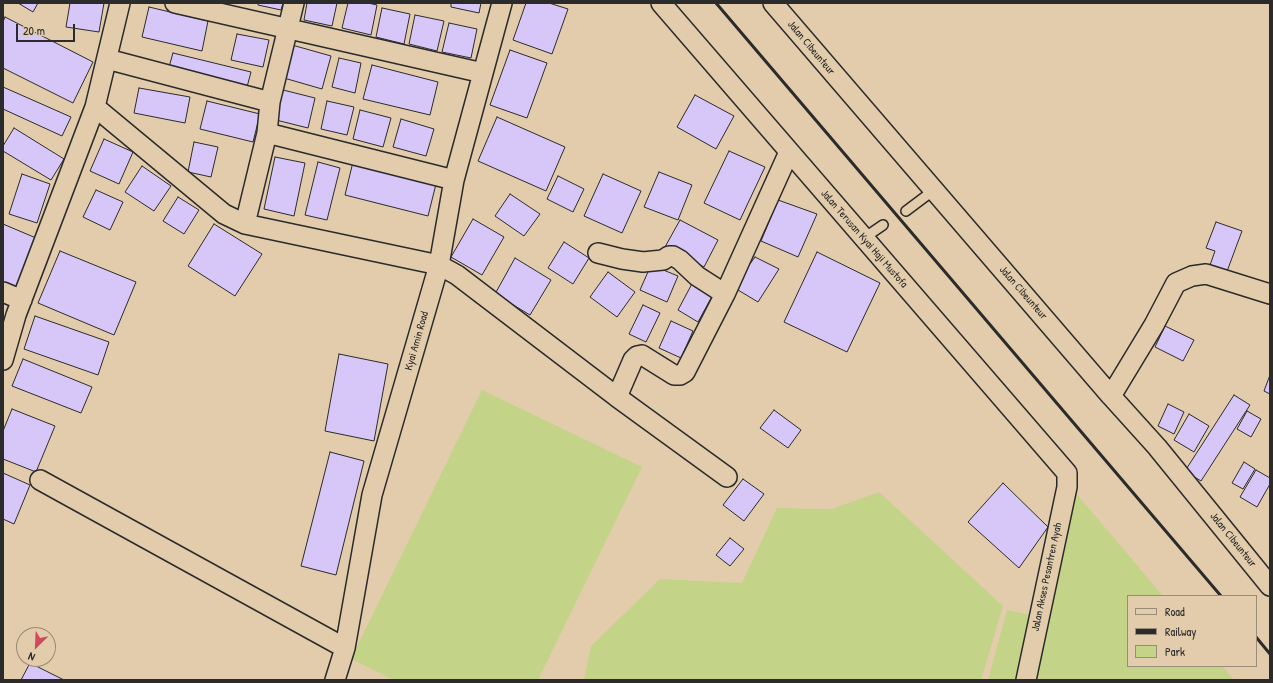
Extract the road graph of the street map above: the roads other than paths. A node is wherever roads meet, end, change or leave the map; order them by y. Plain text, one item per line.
1 (120, 3) edge
2 (175, 3) edge
3 (294, 3) edge
4 (502, 3) edge
5 (661, 3) edge
6 (773, 3) edge
7 (289, 29) junction
8 (107, 59) junction
9 (483, 73) junction
10 (270, 102) junction
11 (95, 107) junction
12 (268, 133) junction
13 (789, 152) junction
14 (454, 180) junction
15 (934, 190) junction
16 (906, 211) dead end
17 (245, 224) junction
18 (883, 225) dead end
19 (864, 238) junction
20 (598, 253) dead end
21 (439, 265) junction
22 (3, 292) edge
23 (725, 294) junction
24 (1270, 294) edge
25 (22, 300) junction
26 (3, 360) edge
27 (1111, 396) junction
28 (618, 397) junction
29 (1067, 473) joint
30 (727, 477) dead end
31 (40, 480) dead end
32 (1270, 586) edge
33 (345, 648) junction
34 (335, 680) edge
35 (1026, 680) edge

1 - 8 street
2 - 7 street
3 - 7 street
4 - 9 street, Kyai Amin Road
5 - 13 street, Jalan Terusan Kyai Haji Mustofa
6 - 15 street, Jalan Cibeunteur
7 - 9 street
7 - 10 street
8 - 10 street
8 - 11 street
9 - 14 street, Kyai Amin Road
10 - 12 street
11 - 17 street
11 - 25 street
12 - 14 street
12 - 17 street
13 - 19 street, Jalan Terusan Kyai Haji Mustofa
13 - 23 street
14 - 21 street, Kyai Amin Road
15 - 16 lane
15 - 27 street, Jalan Cibeunteur
17 - 21 street
18 - 19 lane
19 - 29 street, Jalan Terusan Kyai Haji Mustofa
20 - 23 street
21 - 28 street
21 - 33 street, Kyai Amin Road
22 - 25 street
23 - 28 street
24 - 27 street
25 - 26 street
27 - 32 street, Jalan Cibeunteur
28 - 30 street
29 - 35 street, Jalan Akses Pesantren Ayah
31 - 33 street
33 - 34 street, Kyai Amin Road

